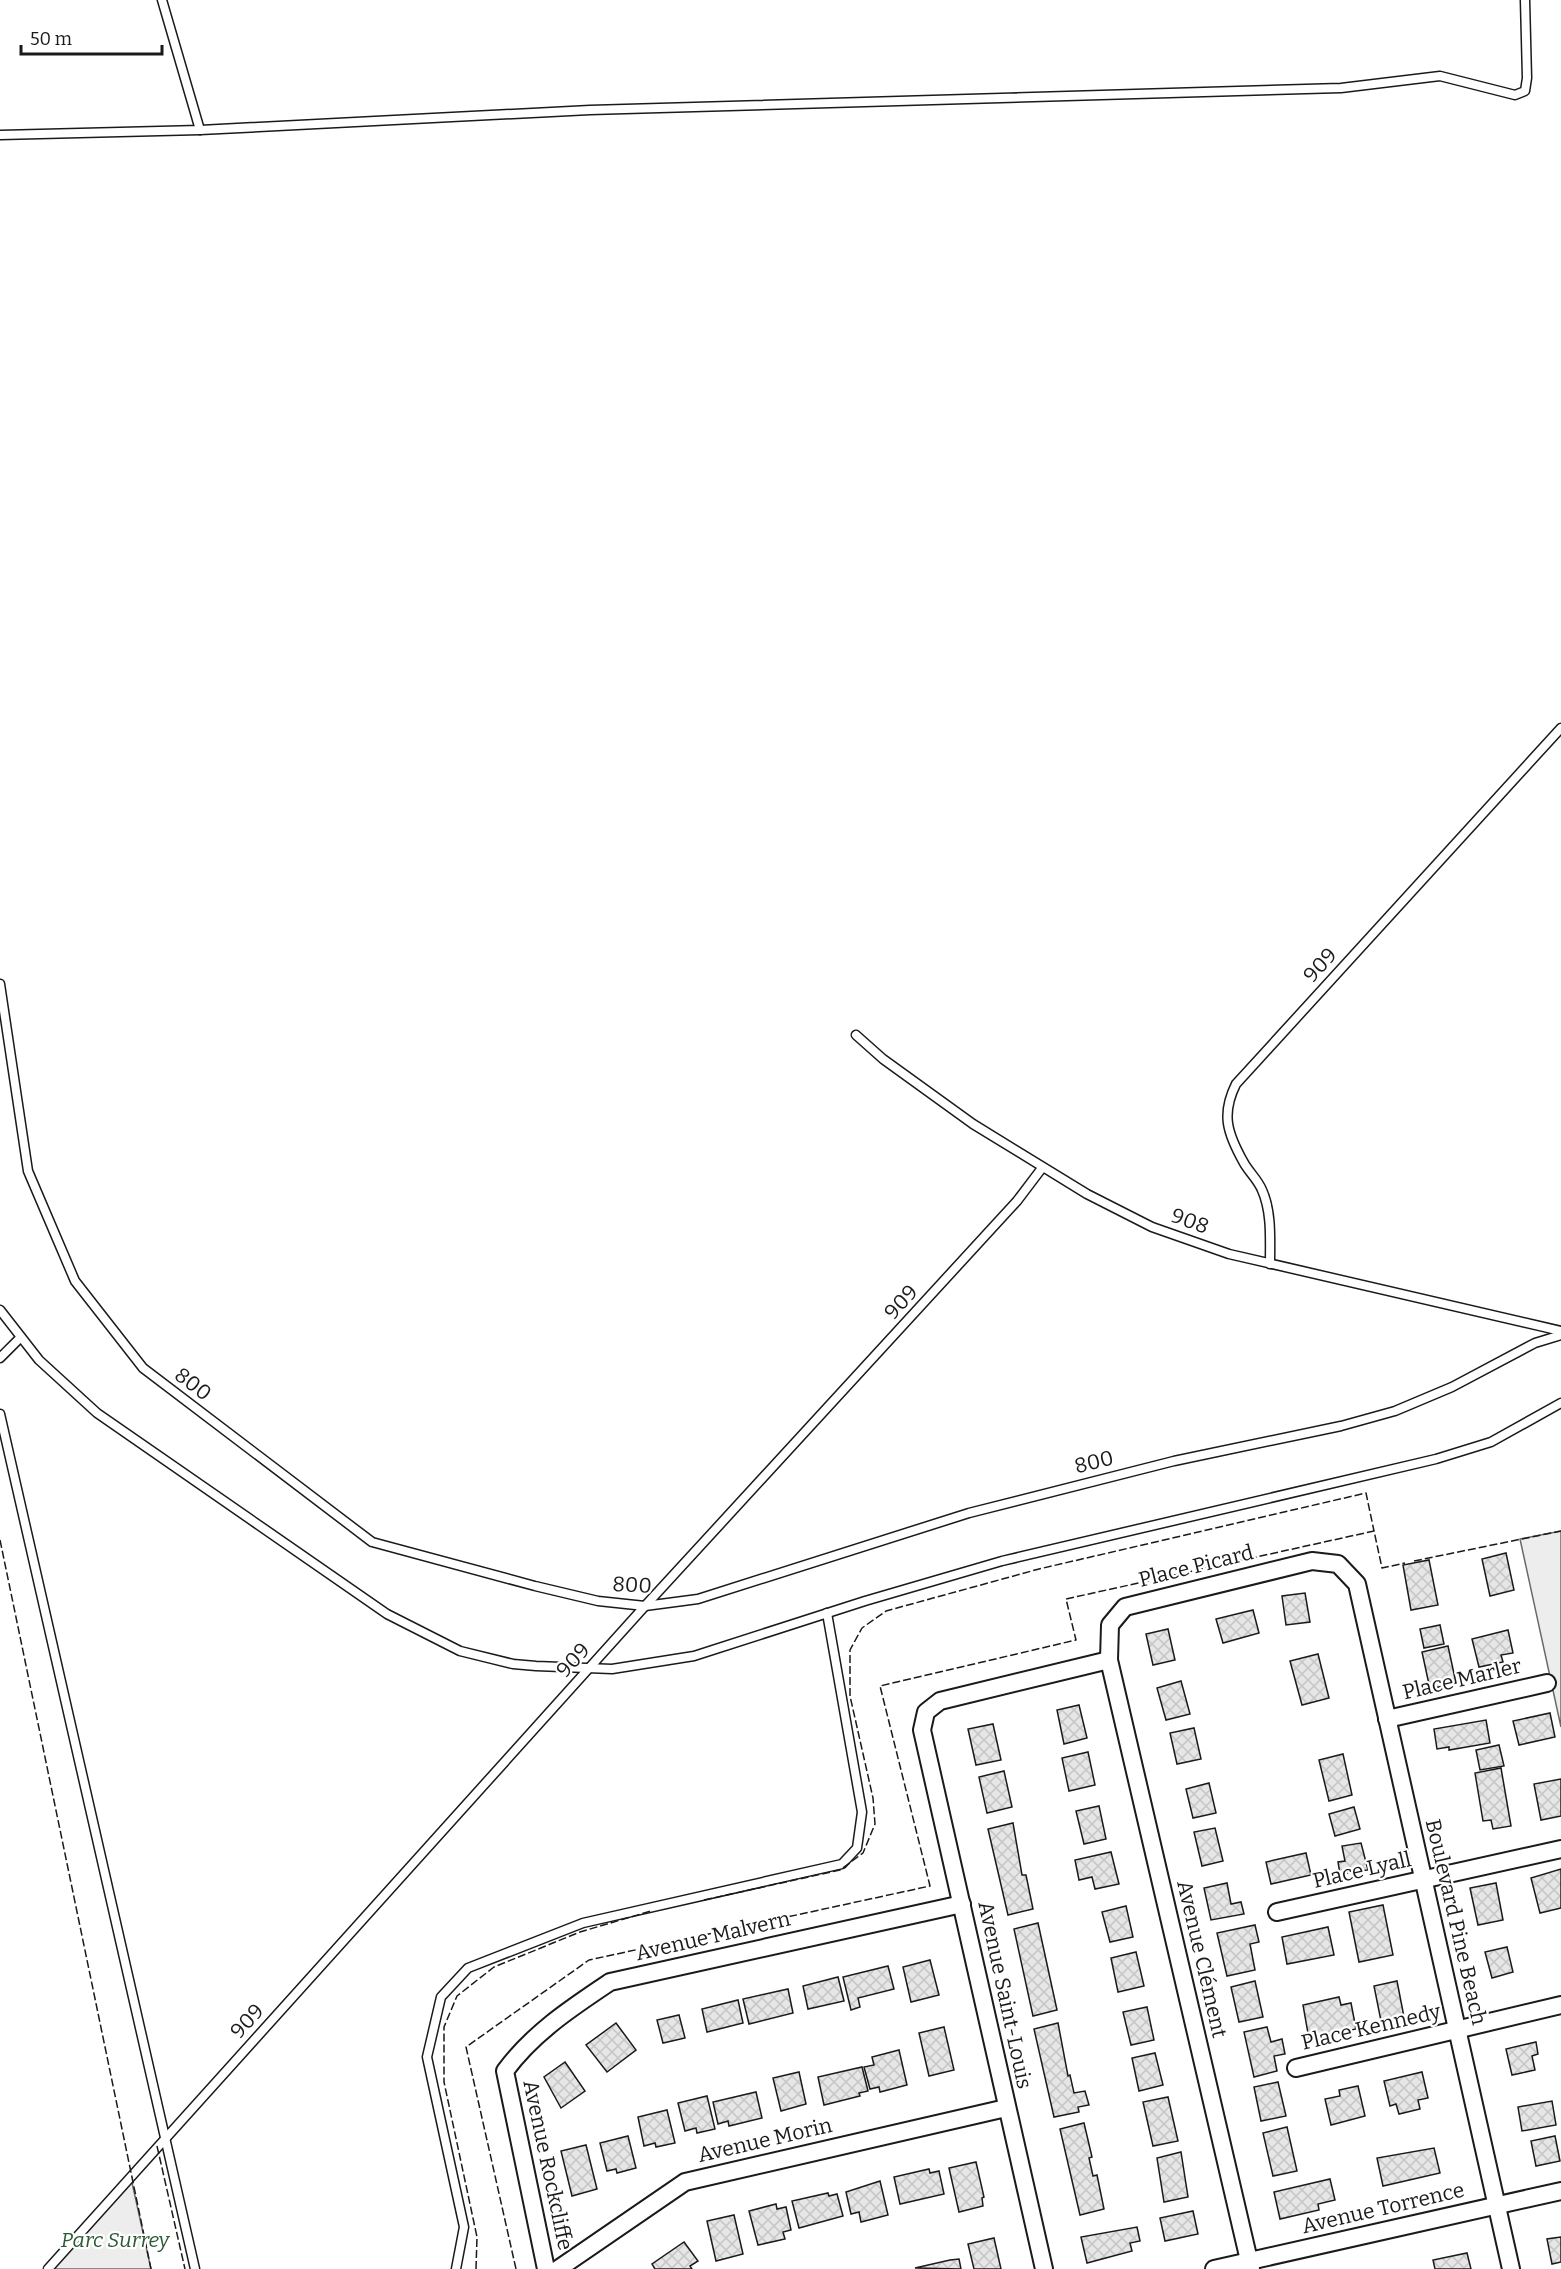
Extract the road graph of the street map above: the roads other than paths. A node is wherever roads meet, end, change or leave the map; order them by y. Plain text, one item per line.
1 (162, 0) edge
2 (1525, 0) edge
3 (200, 130) junction
4 (0, 135) edge
5 (1561, 728) edge
6 (0, 984) edge
7 (856, 1035) dead end
8 (1042, 1168) junction
9 (1270, 1264) junction
10 (0, 1310) edge
11 (1561, 1333) edge
12 (20, 1338) junction
13 (0, 1358) edge
14 (1561, 1403) edge
15 (0, 1414) edge
16 (1357, 1584) joint
17 (645, 1605) junction
18 (827, 1613) junction
19 (1109, 1660) junction
20 (589, 1670) junction
21 (1547, 1683) dead end
22 (1387, 1719) junction
23 (1561, 1849) edge
24 (1423, 1880) junction
25 (962, 1904) junction
26 (1277, 1912) dead end
27 (1561, 2005) edge
28 (1457, 2029) junction
29 (1296, 2068) dead end
30 (505, 2071) joint
31 (1006, 2108) junction
32 (166, 2136) junction
33 (1561, 2191) edge
34 (1497, 2205) junction
35 (1250, 2265) edge
36 (48, 2269) edge
37 (195, 2269) edge
38 (456, 2269) edge
39 (546, 2269) edge
40 (558, 2269) edge
41 (1044, 2269) edge
42 (1214, 2269) edge
43 (1511, 2269) edge

1 - 3 lane
2 - 3 lane
3 - 4 lane
5 - 9 lane, 909
6 - 17 lane, 800
7 - 8 lane, 908
8 - 9 lane, 908
8 - 17 lane, 909
9 - 11 lane, 908
10 - 12 lane
11 - 17 lane, 800
12 - 13 lane
12 - 20 lane
14 - 18 lane
15 - 32 lane
16 - 19 street, Place Picard
16 - 22 street, Boulevard Pine Beach
17 - 20 lane, 909
18 - 20 lane
18 - 38 lane
19 - 25 street, Avenue Saint-Louis
19 - 35 street, Avenue Clément
20 - 32 lane, 909
21 - 22 street, Place Marler
22 - 24 street, Boulevard Pine Beach
23 - 24 street, Place Lyall
24 - 26 street, Place Lyall
24 - 28 street, Boulevard Pine Beach
25 - 30 street, Avenue Malvern
25 - 31 street, Avenue Saint-Louis
27 - 28 street, Place Kennedy
28 - 29 street, Place Kennedy
28 - 34 street, Boulevard Pine Beach
30 - 39 street, Avenue Rockcliffe
31 - 40 street, Avenue Morin
31 - 41 street, Avenue Saint-Louis
32 - 36 lane, 909
32 - 37 lane
33 - 34 street, Avenue Torrence
34 - 35 street, Avenue Torrence
34 - 43 street, Boulevard Pine Beach
35 - 42 street, Avenue Torrence

